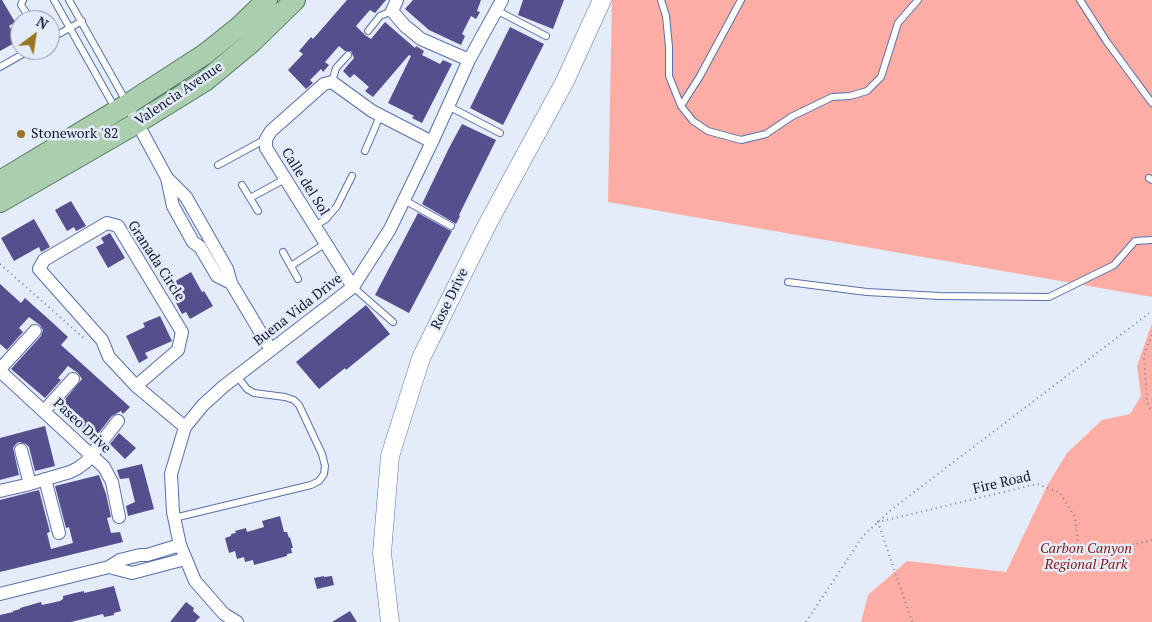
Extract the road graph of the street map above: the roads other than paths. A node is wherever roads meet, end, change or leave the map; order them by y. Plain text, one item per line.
1 (54, 0) edge
2 (69, 0) edge
3 (266, 0) edge
4 (295, 0) edge
5 (602, 0) edge
6 (661, 0) edge
7 (741, 0) edge
8 (918, 0) edge
9 (1080, 0) edge
10 (499, 5) edge
11 (395, 6) edge
12 (82, 21) junction
13 (70, 28) junction
14 (368, 31) dead end
15 (60, 34) edge
16 (546, 36) dead end
17 (348, 55) dead end
18 (12, 60) edge
19 (469, 60) junction
20 (0, 67) edge
21 (332, 82) junction
22 (1152, 103) edge
23 (448, 106) junction
24 (681, 106) junction
25 (122, 107) junction
26 (380, 116) junction
27 (137, 123) junction
28 (500, 133) dead end
29 (266, 139) junction
30 (432, 142) junction
31 (365, 151) dead end
32 (218, 165) dead end
33 (352, 176) dead end
34 (285, 179) junction
35 (0, 181) edge
36 (242, 184) dead end
37 (250, 198) junction
38 (404, 200) junction
39 (0, 202) edge
40 (258, 211) dead end
41 (315, 226) junction
42 (451, 226) dead end
43 (1152, 240) edge
44 (326, 243) junction
45 (283, 252) dead end
46 (291, 266) junction
47 (298, 279) dead end
48 (788, 282) dead end
49 (353, 287) junction
50 (393, 322) dead end
51 (35, 331) dead end
52 (271, 350) junction
53 (0, 370) edge
54 (237, 376) junction
55 (73, 378) dead end
56 (136, 386) junction
57 (44, 411) junction
58 (118, 421) dead end
59 (185, 427) junction
60 (21, 450) dead end
61 (91, 454) junction
62 (45, 479) junction
63 (30, 484) junction
64 (0, 491) edge
65 (119, 518) dead end
66 (174, 518) junction
67 (59, 533) dead end
68 (180, 545) junction
69 (185, 559) junction
70 (110, 567) junction
71 (0, 594) edge
72 (237, 622) edge
73 (390, 622) edge

1 - 13 lane
2 - 12 lane
3 - 25 main road, Valencia Avenue
4 - 27 main road, Valencia Avenue
5 - 73 street, Rose Drive
6 - 24 lane
7 - 24 lane
8 - 24 lane
9 - 22 lane
10 - 16 lane
10 - 19 street, Buena Vida Drive
11 - 14 lane
11 - 19 street
12 - 13 lane
12 - 25 lane
13 - 15 lane
13 - 25 lane
17 - 21 lane
18 - 20 lane
19 - 23 street, Buena Vida Drive
21 - 26 street
21 - 29 street, Calle del Sol
23 - 28 lane
23 - 30 street, Buena Vida Drive
25 - 27 street
25 - 35 main road, Valencia Avenue
26 - 30 street
26 - 31 lane
27 - 39 main road, Valencia Avenue
27 - 52 street
29 - 32 lane
29 - 34 street, Calle del Sol
30 - 38 street, Buena Vida Drive
33 - 41 lane
34 - 37 lane
34 - 41 street, Calle del Sol
36 - 37 lane
37 - 40 lane
38 - 42 lane
38 - 49 street, Buena Vida Drive
41 - 44 street, Calle del Sol
43 - 48 lane
44 - 46 lane
44 - 49 street, Calle del Sol
45 - 46 lane
46 - 47 lane
49 - 50 lane
49 - 52 street, Buena Vida Drive
51 - 53 street
52 - 54 street, Buena Vida Drive
53 - 57 street, Paseo Drive
54 - 59 street, Buena Vida Drive
54 - 66 lane
55 - 57 street
56 - 56 street, Granada Circle
56 - 59 street, Granada Circle
57 - 61 street, Paseo Drive
58 - 61 street
59 - 66 street, Buena Vida Drive
60 - 63 street
61 - 62 street
61 - 65 street, Paseo Drive
62 - 63 street
62 - 67 street
63 - 64 street
66 - 68 street, Buena Vida Drive
68 - 69 street, Buena Vida Drive
68 - 70 street
69 - 70 street
69 - 72 street, Buena Vida Drive
70 - 71 street

